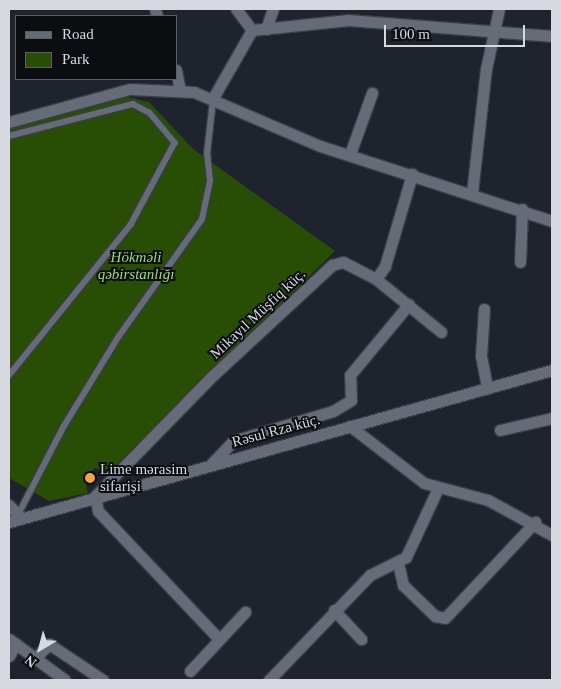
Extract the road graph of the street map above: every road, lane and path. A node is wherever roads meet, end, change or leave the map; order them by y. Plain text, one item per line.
1 (236, 9) edge
2 (273, 9) edge
3 (498, 9) edge
4 (374, 15) edge
5 (266, 29) junction
6 (252, 30) junction
7 (494, 31) junction
8 (552, 36) edge
9 (178, 80) edge
10 (180, 90) junction
11 (372, 93) dead end
12 (213, 98) junction
13 (9, 122) edge
14 (9, 136) edge
15 (350, 154) junction
16 (412, 174) junction
17 (472, 193) junction
18 (522, 209) junction
19 (552, 220) edge
20 (520, 262) dead end
21 (376, 279) junction
22 (409, 304) junction
23 (484, 309) dead end
24 (441, 332) dead end
25 (552, 370) edge
26 (9, 376) edge
27 (486, 388) junction
28 (552, 418) edge
29 (350, 426) junction
30 (500, 430) dead end
31 (211, 464) junction
32 (438, 488) junction
33 (94, 501) junction
34 (9, 505) edge
35 (20, 516) junction
36 (9, 522) edge
37 (535, 522) junction
38 (552, 535) edge
39 (398, 563) junction
40 (334, 610) junction
41 (245, 612) dead end
42 (219, 639) junction
43 (361, 639) dead end
44 (12, 642) edge
45 (9, 656) edge
46 (35, 658) junction
47 (190, 671) dead end
48 (65, 680) edge
49 (103, 680) edge
50 (268, 680) edge

1 - 6 street
2 - 5 street
3 - 7 street
4 - 5 street
4 - 7 street
5 - 6 street
6 - 12 street
7 - 8 street
7 - 17 street
9 - 10 street
10 - 12 street
10 - 13 street
11 - 15 street
12 - 15 street
12 - 35 lane
14 - 26 lane
15 - 16 street
16 - 17 street
16 - 21 street
17 - 18 street
18 - 19 street
18 - 20 street
21 - 22 street, Mikayıl Müşfiq küç.
21 - 33 street, Mikayıl Müşfiq küç.
22 - 24 street, Mikayıl Müşfiq küç.
22 - 31 street
23 - 27 street
25 - 27 street, Rəsul Rza küç.
27 - 29 street, Rəsul Rza küç.
28 - 30 street
29 - 31 street, Rəsul Rza küç.
29 - 32 street
31 - 33 street, Rəsul Rza küç.
32 - 37 street
32 - 39 street
33 - 35 street, Rəsul Rza küç.
33 - 42 street
34 - 35 street
35 - 36 street, Rəsul Rza küç.
37 - 38 street
37 - 39 street
39 - 40 street
40 - 43 street
40 - 50 street
41 - 42 street
42 - 47 street
44 - 45 street
44 - 46 street
46 - 48 street
46 - 49 street

